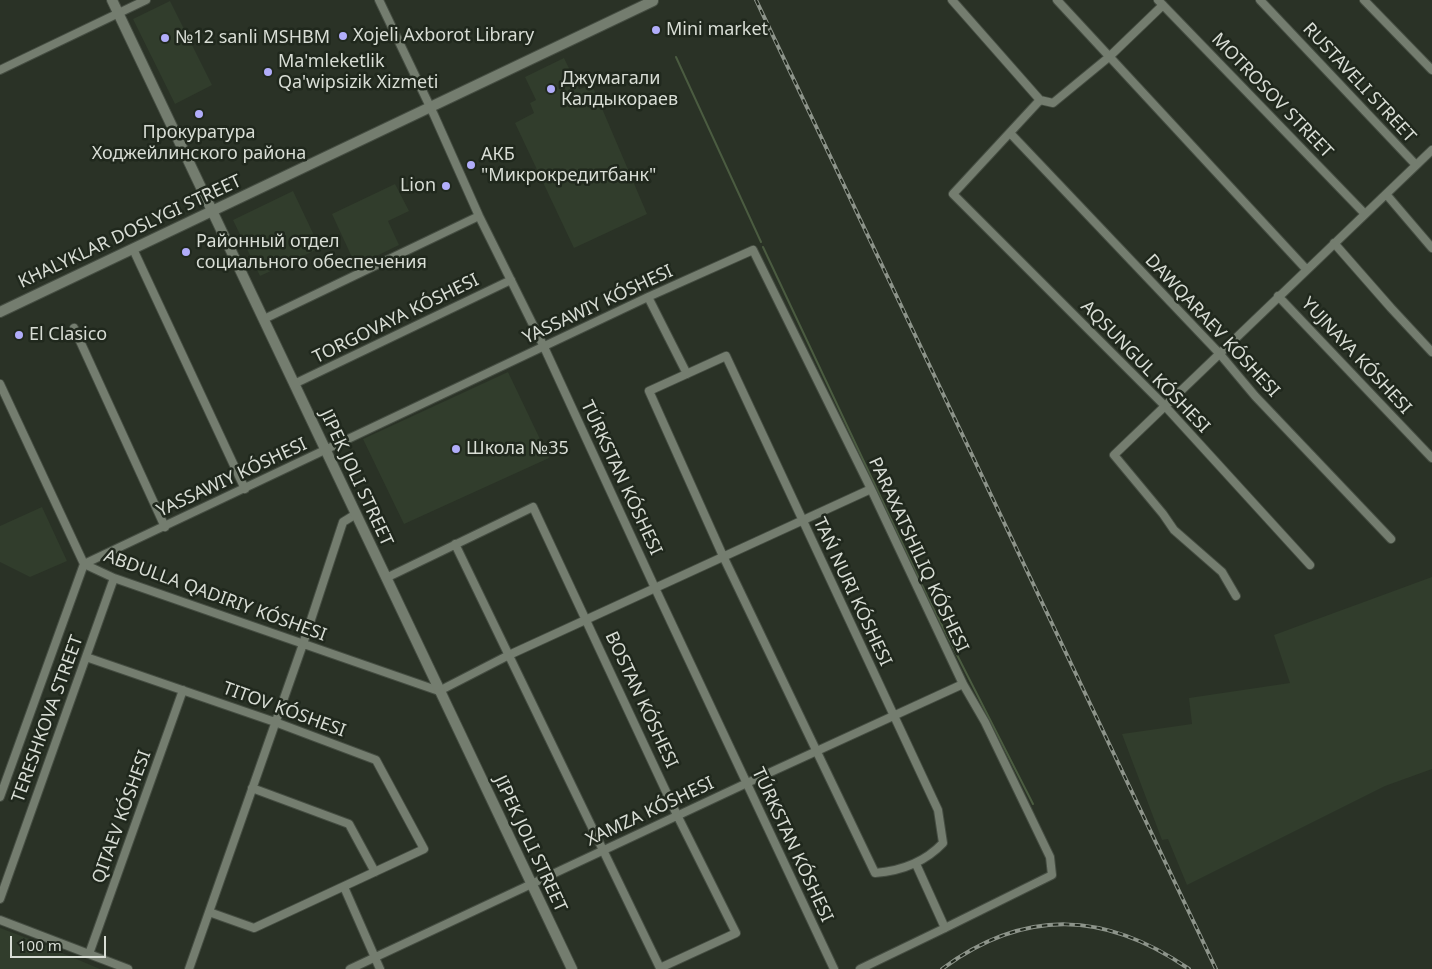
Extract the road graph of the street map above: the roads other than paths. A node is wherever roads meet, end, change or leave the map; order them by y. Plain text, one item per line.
1 (112, 0) edge
2 (146, 0) edge
3 (379, 0) edge
4 (952, 0) edge
5 (1057, 0) edge
6 (1260, 0) edge
7 (1364, 0) edge
8 (653, 1) dead end
9 (1160, 2) edge
10 (118, 13) junction
11 (1109, 57) junction
12 (0, 70) edge
13 (1432, 70) edge
14 (1040, 100) junction
15 (430, 108) junction
16 (1010, 133) junction
17 (1432, 150) edge
18 (1416, 165) junction
19 (1386, 194) junction
20 (212, 211) junction
21 (1365, 214) junction
22 (479, 216) junction
23 (1334, 243) junction
24 (1432, 248) edge
25 (134, 249) junction
26 (1306, 270) junction
27 (511, 280) junction
28 (1278, 296) junction
29 (648, 297) junction
30 (0, 312) edge
31 (264, 319) junction
32 (74, 328) dead end
33 (544, 347) junction
34 (1432, 352) edge
35 (1219, 353) junction
36 (686, 374) junction
37 (0, 384) edge
38 (294, 384) junction
39 (1164, 405) junction
40 (326, 451) junction
41 (1432, 458) edge
42 (245, 489) junction
43 (871, 489) junction
44 (356, 514) junction
45 (801, 520) junction
46 (165, 527) junction
47 (1391, 539) dead end
48 (455, 544) junction
49 (724, 556) junction
50 (84, 564) junction
51 (1310, 565) dead end
52 (114, 578) junction
53 (386, 578) junction
54 (655, 588) junction
55 (1236, 596) dead end
56 (587, 620) junction
57 (303, 644) junction
58 (509, 655) junction
59 (86, 657) junction
60 (963, 684) junction
61 (183, 690) junction
62 (439, 691) junction
63 (894, 717) junction
64 (275, 722) junction
65 (816, 752) junction
66 (747, 783) junction
67 (252, 788) junction
68 (0, 797) edge
69 (678, 815) junction
70 (603, 850) junction
71 (916, 864) junction
72 (375, 872) junction
73 (530, 884) junction
74 (344, 887) junction
75 (0, 899) edge
76 (209, 912) junction
77 (0, 920) edge
78 (946, 928) junction
79 (90, 954) junction
80 (375, 957) junction
81 (660, 968) edge
82 (128, 969) edge
83 (189, 969) edge
84 (350, 969) edge
85 (380, 969) edge
86 (572, 969) edge
87 (834, 969) edge
88 (860, 969) edge

1 - 10 street, JIPEK JOLI STREET
2 - 10 street
3 - 15 street, TÚRKSTAN KÓSHESI
4 - 14 street
5 - 11 street
6 - 18 street, RUSTAVELI STREET
7 - 13 street
8 - 15 street, KHALYKLAR DOSLYGI STREET
9 - 11 street
9 - 21 street, MOTROSOV STREET
10 - 12 street
10 - 20 street, JIPEK JOLI STREET
11 - 14 street
11 - 26 street
14 - 16 street
15 - 20 street, KHALYKLAR DOSLYGI STREET
15 - 22 street, TÚRKSTAN KÓSHESI
16 - 35 street, DAWQARAEV KÓSHESI
16 - 39 street, AQSUNGUL KÓSHESI
17 - 18 street
18 - 19 street
19 - 21 street
19 - 24 street
20 - 25 street, KHALYKLAR DOSLYGI STREET
20 - 31 street, JIPEK JOLI STREET
21 - 23 street
22 - 27 street, TÚRKSTAN KÓSHESI
22 - 31 street
23 - 26 street
23 - 34 street
25 - 30 street, KHALYKLAR DOSLYGI STREET
25 - 42 street
26 - 28 street
27 - 33 street, TÚRKSTAN KÓSHESI
27 - 38 street, TORGOVAYA KÓSHESI
28 - 35 street
28 - 41 street, YUJNAYA KÓSHESI
29 - 33 street, YASSAWIY KÓSHESI
29 - 36 street
29 - 43 street, YASSAWIY KÓSHESI
31 - 38 street, JIPEK JOLI STREET
32 - 46 street
33 - 40 street, YASSAWIY KÓSHESI
33 - 54 street, TÚRKSTAN KÓSHESI
35 - 39 street
35 - 47 street, DAWQARAEV KÓSHESI
36 - 45 street
36 - 49 street
37 - 50 street
38 - 40 street, JIPEK JOLI STREET
39 - 51 street, AQSUNGUL KÓSHESI
39 - 55 street
40 - 42 street, YASSAWIY KÓSHESI
40 - 44 street, JIPEK JOLI STREET
42 - 46 street, YASSAWIY KÓSHESI
43 - 45 street
43 - 60 street
44 - 53 street, JIPEK JOLI STREET
44 - 57 street
45 - 49 street
45 - 63 street
46 - 50 street, YASSAWIY KÓSHESI
48 - 53 street
48 - 56 street, BOSTAN KÓSHESI
48 - 58 street
49 - 54 street
49 - 65 street
50 - 52 street
50 - 68 street
52 - 57 street
52 - 59 street, TERESHKOVA STREET
53 - 62 street, JIPEK JOLI STREET
54 - 56 street
54 - 66 street, TÚRKSTAN KÓSHESI
56 - 58 street
56 - 69 street, BOSTAN KÓSHESI
57 - 62 street
57 - 64 street
58 - 62 street
58 - 70 street
59 - 61 street, TITOV KÓSHESI
59 - 75 street, TERESHKOVA STREET
60 - 63 street, XAMZA KÓSHESI
60 - 78 street
61 - 64 street, TITOV KÓSHESI
61 - 79 street, QITAEV KÓSHESI
62 - 73 street, JIPEK JOLI STREET
63 - 65 street, XAMZA KÓSHESI
63 - 71 street
64 - 67 street
64 - 72 street, TITOV KÓSHESI
65 - 66 street, XAMZA KÓSHESI
65 - 71 street
66 - 69 street, XAMZA KÓSHESI
66 - 87 street, TÚRKSTAN KÓSHESI
67 - 72 street
67 - 76 street
69 - 70 street, XAMZA KÓSHESI
69 - 81 street, BOSTAN KÓSHESI
70 - 73 street, XAMZA KÓSHESI
70 - 81 street
71 - 78 street
72 - 74 street
73 - 80 street, XAMZA KÓSHESI
73 - 86 street, JIPEK JOLI STREET
74 - 76 street
74 - 80 street
76 - 83 street
77 - 79 street
78 - 88 street
79 - 82 street
80 - 84 street, XAMZA KÓSHESI
80 - 85 street

